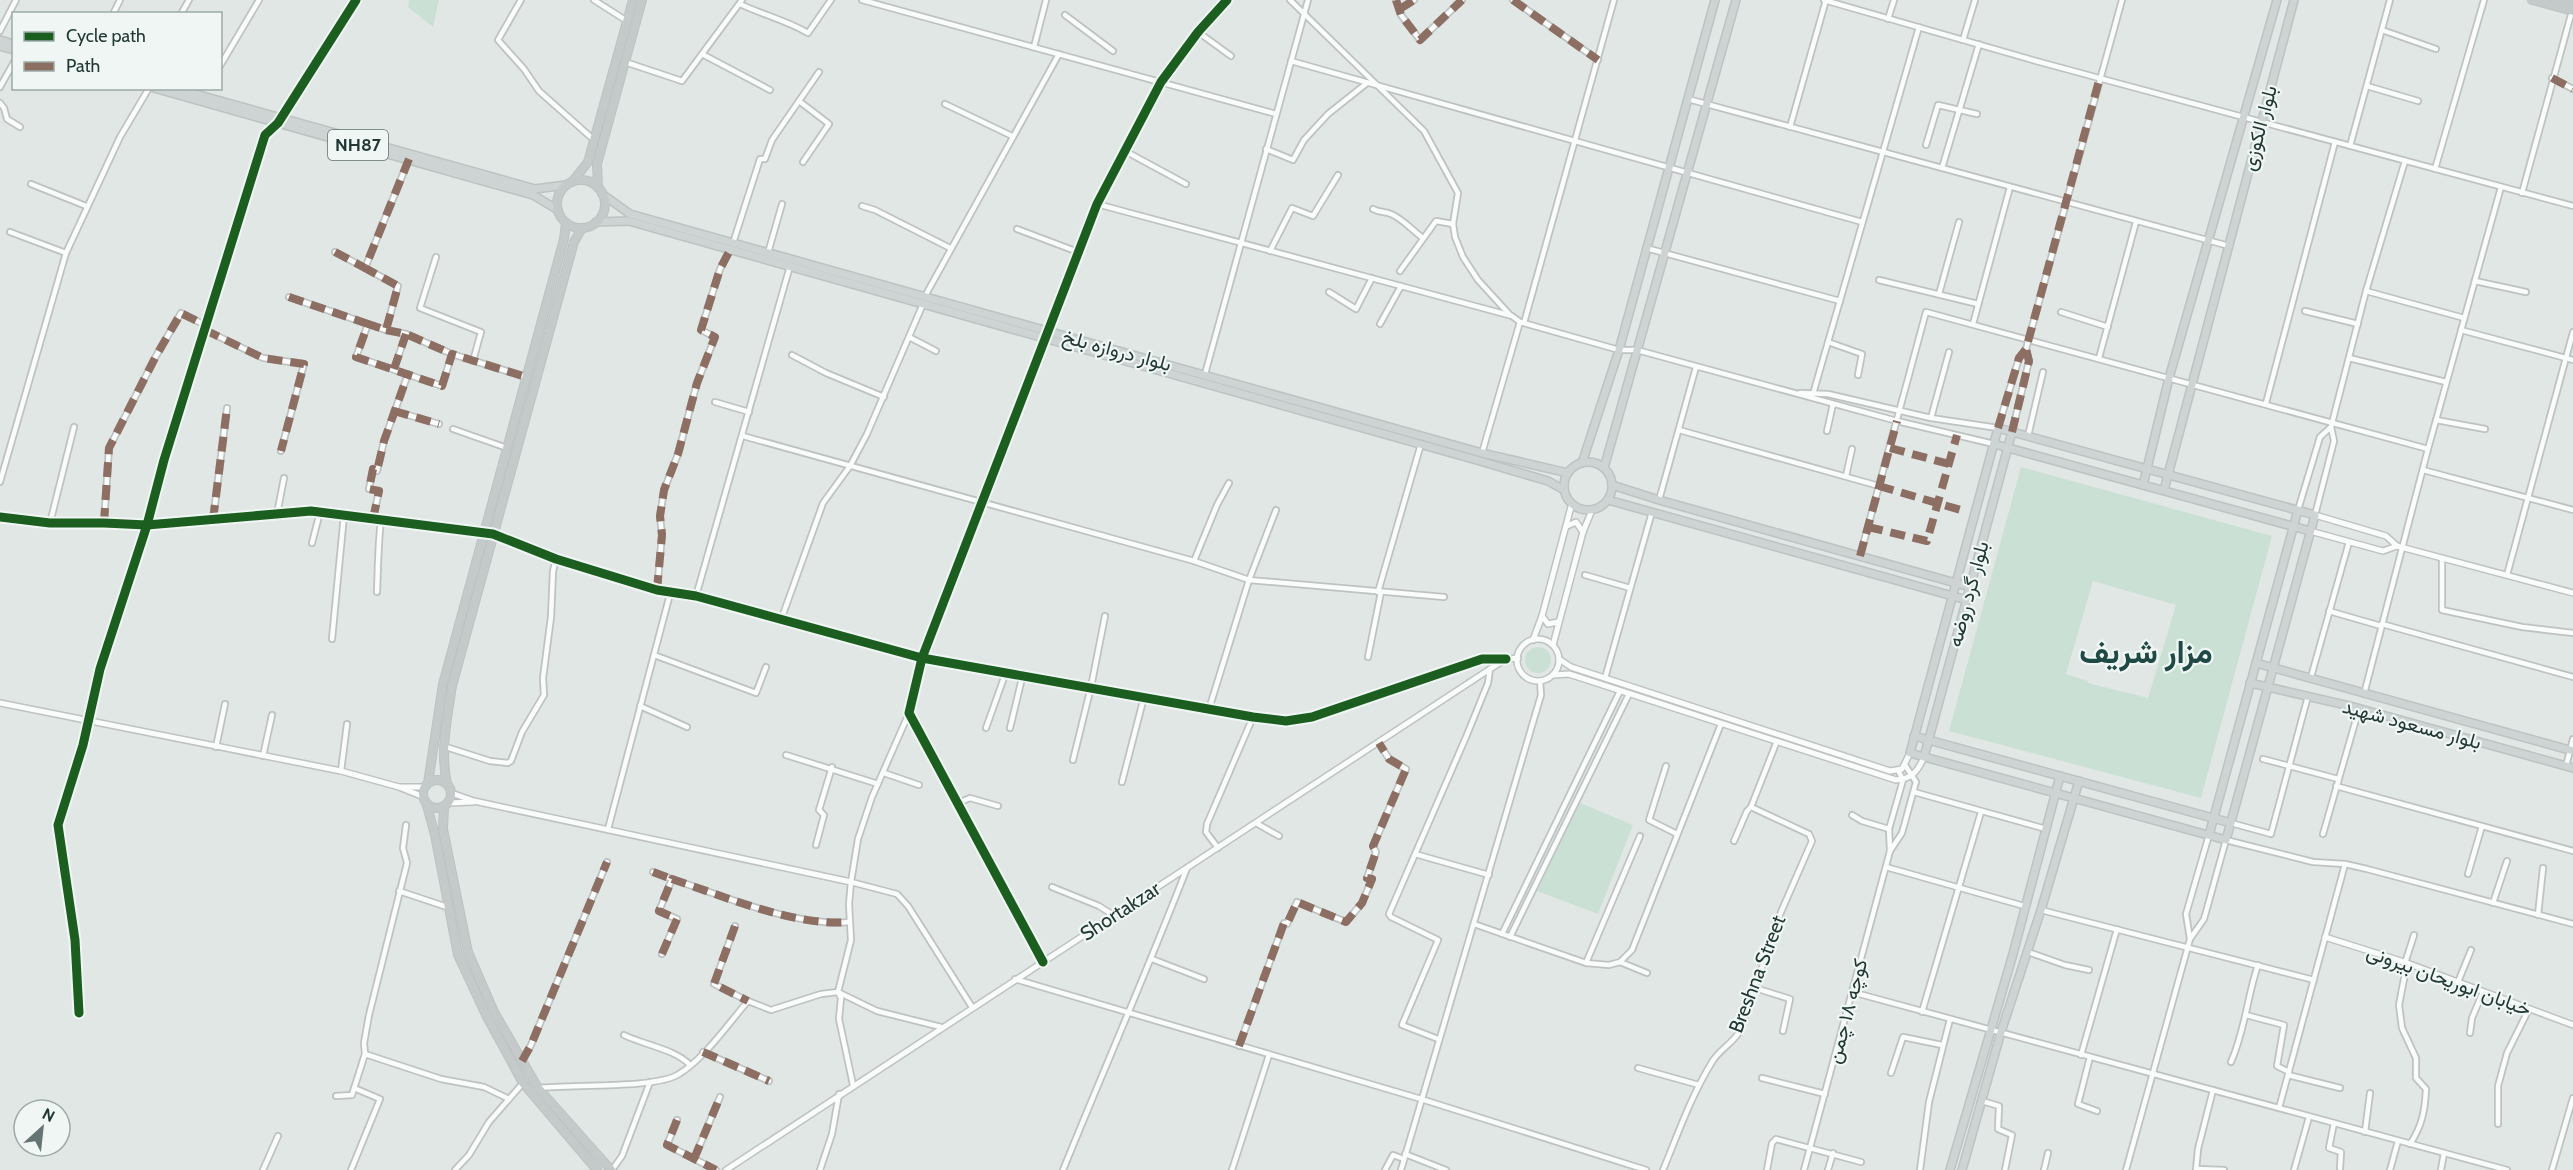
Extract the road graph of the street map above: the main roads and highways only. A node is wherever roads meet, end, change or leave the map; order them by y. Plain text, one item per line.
1 (633, 0) edge
2 (642, 0) edge
3 (1715, 0) edge
4 (1736, 0) edge
5 (2277, 0) edge
6 (2294, 0) edge
7 (2532, 0) edge
8 (2557, 0) edge
9 (2573, 4) edge
10 (2573, 11) edge
11 (162, 90) edge
12 (181, 90) edge
13 (279, 121) junction
14 (569, 183) junction
15 (600, 191) junction
16 (558, 210) junction
17 (596, 222) junction
18 (567, 223) junction
19 (582, 228) junction
20 (731, 246) junction
21 (924, 301) junction
22 (1046, 335) junction
23 (2012, 432) junction
24 (1994, 444) junction
25 (2008, 448) junction
26 (1582, 463) junction
27 (1604, 468) junction
28 (2146, 469) junction
29 (1568, 473) junction
30 (2168, 475) junction
31 (1612, 485) junction
32 (2143, 485) junction
33 (1564, 490) junction
34 (2164, 490) junction
35 (1608, 500) junction
36 (2298, 510) junction
37 (2293, 526) junction
38 (2310, 531) junction
39 (1956, 583) junction
40 (1970, 587) junction
41 (1952, 596) junction
42 (1966, 600) junction
43 (2256, 663) junction
44 (2273, 667) junction
45 (2250, 683) junction
46 (2268, 688) junction
47 (2354, 692) junction
48 (2350, 706) junction
49 (2496, 730) junction
50 (1914, 736) junction
51 (1929, 740) junction
52 (2492, 746) junction
53 (2572, 751) edge
54 (1924, 757) junction
55 (2570, 767) edge
56 (2061, 776) junction
57 (2079, 781) junction
58 (447, 784) junction
59 (427, 785) junction
60 (2056, 793) junction
61 (2074, 798) junction
62 (425, 799) junction
63 (446, 804) junction
64 (2214, 818) junction
65 (2231, 823) junction
66 (2209, 835) junction
67 (597, 1170) edge
68 (611, 1170) edge
69 (1950, 1170) edge
70 (1962, 1170) edge

1 - 14 highway
2 - 15 highway
3 - 26 main road
4 - 27 main road
5 - 28 main road, بلوار الکوزی
6 - 30 main road, بلوار الکوزی
7 - 10 highway
8 - 9 highway
11 - 13 main road, NH87
12 - 13 main road, NH87
13 - 14 main road, NH87
13 - 16 main road, NH87
14 - 15 highway, NH87
14 - 16 highway
15 - 17 highway
15 - 20 main road, بلوار دروازه بلخ
16 - 18 highway, NH87
17 - 19 highway
17 - 20 main road, بلوار دروازه بلخ
18 - 19 highway
18 - 59 highway
19 - 58 highway
20 - 21 main road, بلوار دروازه بلخ
20 - 21 main road, بلوار دروازه بلخ
21 - 22 main road, بلوار دروازه بلخ
22 - 29 main road, بلوار دروازه بلخ
22 - 33 main road, بلوار دروازه بلخ
23 - 24 main road, بلوار گرد روضه
23 - 25 main road, بلوار گرد روضه
23 - 28 main road
24 - 25 main road
24 - 39 main road, بلوار گرد روضه
25 - 32 main road
25 - 40 main road, بلوار گرد روضه
26 - 27 main road
26 - 29 main road
27 - 31 main road
28 - 30 main road
28 - 32 main road, بلوار الکوزی
29 - 33 main road
30 - 34 main road, بلوار الکوزی
30 - 36 main road
31 - 35 main road
31 - 39 main road
32 - 34 main road
33 - 35 main road
34 - 37 main road
35 - 41 main road
36 - 37 main road
36 - 38 main road
37 - 38 main road
37 - 43 main road
38 - 44 main road
39 - 40 main road
39 - 41 main road, بلوار گرد روضه
40 - 42 main road, بلوار گرد روضه
41 - 42 main road
41 - 50 main road, بلوار گرد روضه
42 - 51 main road, بلوار گرد روضه
43 - 44 main road, بلوار مسعود شهید
43 - 45 main road
44 - 46 main road
44 - 47 main road, بلوار مسعود شهید
45 - 46 main road, بلوار مسعود شهید
45 - 64 main road
46 - 48 main road, بلوار مسعود شهید
46 - 65 main road
47 - 48 main road
47 - 49 main road, بلوار مسعود شهید
48 - 52 main road, بلوار مسعود شهید
49 - 52 main road
49 - 53 main road, بلوار مسعود شهید
50 - 51 main road
50 - 54 main road, بلوار گرد روضه
51 - 54 main road, بلوار گرد روضه
51 - 56 main road
52 - 55 main road, بلوار مسعود شهید
54 - 60 main road
56 - 57 main road
56 - 60 main road
57 - 61 main road
57 - 64 main road
58 - 59 highway
58 - 63 highway
59 - 62 highway
60 - 61 main road
60 - 69 main road
61 - 66 main road
61 - 70 main road
62 - 63 highway
62 - 67 highway
63 - 68 highway
64 - 65 main road
64 - 66 main road
65 - 66 main road

